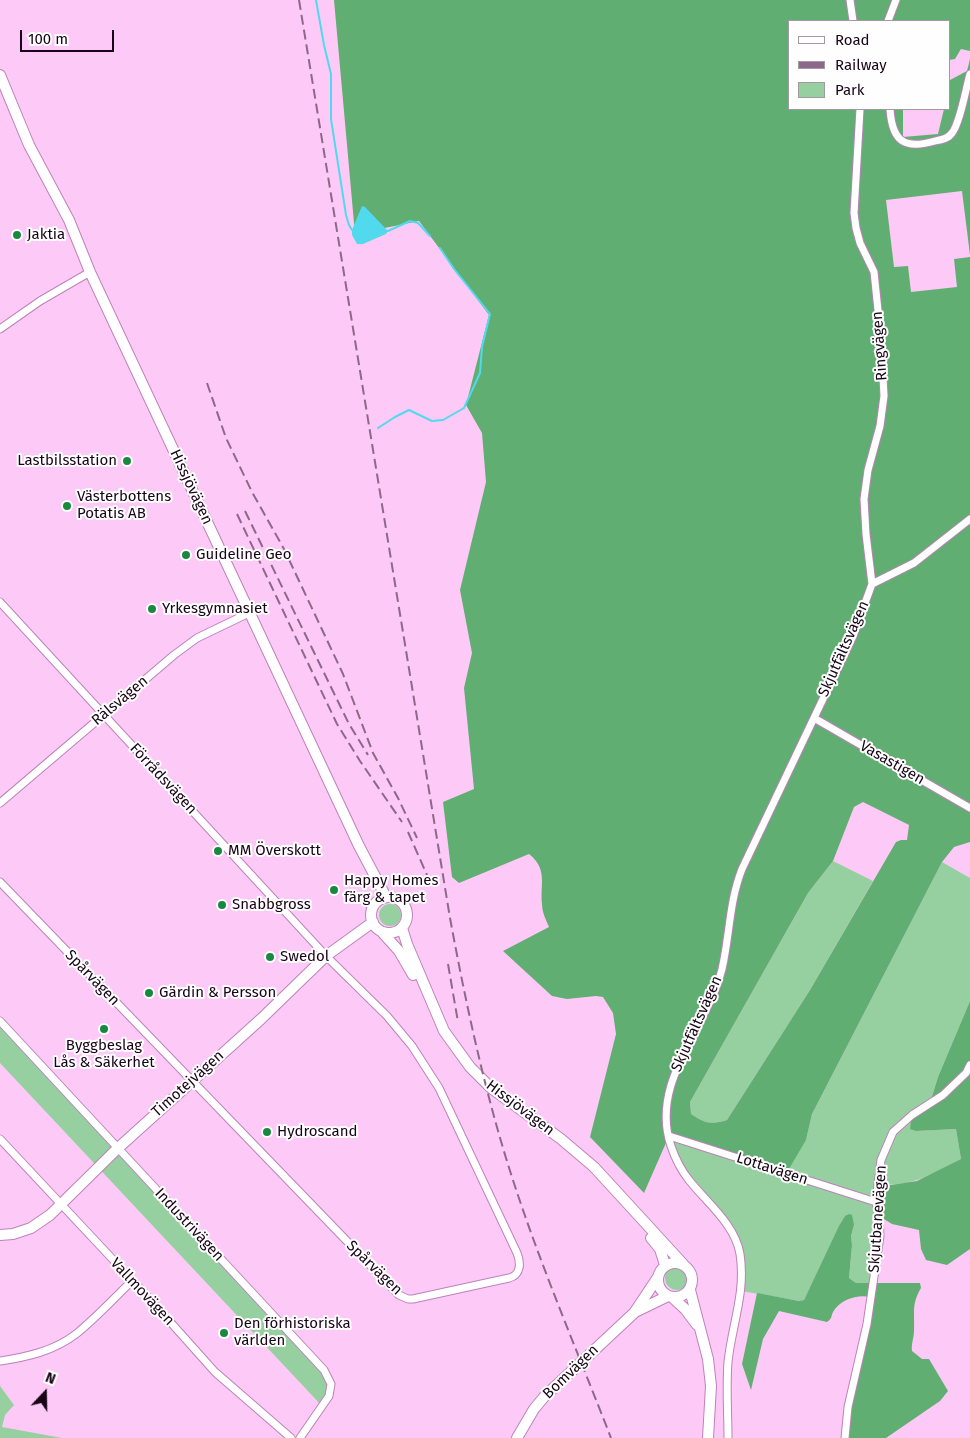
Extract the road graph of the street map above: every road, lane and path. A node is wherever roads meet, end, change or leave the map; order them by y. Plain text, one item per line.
1 (850, 0) edge
2 (896, 0) edge
3 (853, 20) edge
4 (888, 20) edge
5 (970, 74) edge
6 (0, 75) edge
7 (860, 110) edge
8 (890, 110) edge
9 (90, 272) junction
10 (0, 329) edge
11 (970, 519) edge
12 (872, 584) junction
13 (0, 602) edge
14 (249, 613) junction
15 (103, 714) junction
16 (814, 718) junction
17 (0, 803) edge
18 (970, 808) edge
19 (0, 882) edge
20 (386, 897) junction
21 (373, 922) junction
22 (402, 928) junction
23 (381, 931) junction
24 (326, 956) junction
25 (434, 1010) junction
26 (0, 1021) edge
27 (970, 1065) edge
28 (191, 1081) junction
29 (669, 1136) junction
30 (0, 1139) edge
31 (117, 1149) junction
32 (620, 1194) junction
33 (876, 1202) junction
34 (61, 1205) junction
35 (0, 1235) edge
36 (683, 1264) junction
37 (665, 1265) junction
38 (658, 1276) junction
39 (132, 1281) junction
40 (690, 1290) junction
41 (670, 1296) junction
42 (634, 1313) junction
43 (702, 1332) junction
44 (0, 1361) edge
45 (291, 1438) edge
46 (300, 1438) edge
47 (517, 1438) edge
48 (708, 1438) edge
49 (728, 1438) edge
50 (846, 1438) edge

1 - 3 street
2 - 4 street
5 - 8 street
6 - 9 main road, Hissjövägen
7 - 12 street, Ringvägen
9 - 10 street
9 - 14 main road, Hissjövägen
11 - 12 street, Skjutfältsvägen
12 - 16 street, Skjutfältsvägen
13 - 15 street, Förrådsvägen
14 - 15 street, Rälsvägen
14 - 20 main road, Hissjövägen
15 - 17 street, Rälsvägen
15 - 24 street, Förrådsvägen
16 - 18 street, Vasastigen
16 - 29 street, Skjutfältsvägen
19 - 28 street, Spårvägen
20 - 21 main road
20 - 22 main road
21 - 23 main road
21 - 24 main road, Timotejvägen
22 - 23 main road
22 - 25 main road, Hissjövägen
23 - 25 main road, Hissjövägen
24 - 28 main road, Timotejvägen
24 - 28 street, Spårvägen
25 - 32 main road, Hissjövägen
26 - 31 street, Industrivägen
27 - 33 street, Skjutbanevägen
28 - 31 main road, Timotejvägen
29 - 33 street, Lottavägen
29 - 49 street, Skjutfältsvägen
30 - 34 street, Vallmovägen
31 - 34 main road, Timotejvägen
31 - 46 street, Industrivägen
32 - 36 main road, Hissjövägen
32 - 37 main road, Hissjövägen
33 - 50 street, Skjutbanevägen
34 - 35 main road, Timotejvägen
34 - 39 street, Vallmovägen
36 - 37 main road
36 - 40 main road
37 - 38 main road
38 - 41 main road
38 - 42 main road, Bomvägen
39 - 44 street
39 - 45 street, Vallmovägen
40 - 41 main road
40 - 43 main road
41 - 42 main road, Bomvägen
41 - 43 main road
42 - 47 main road, Bomvägen
43 - 48 main road

